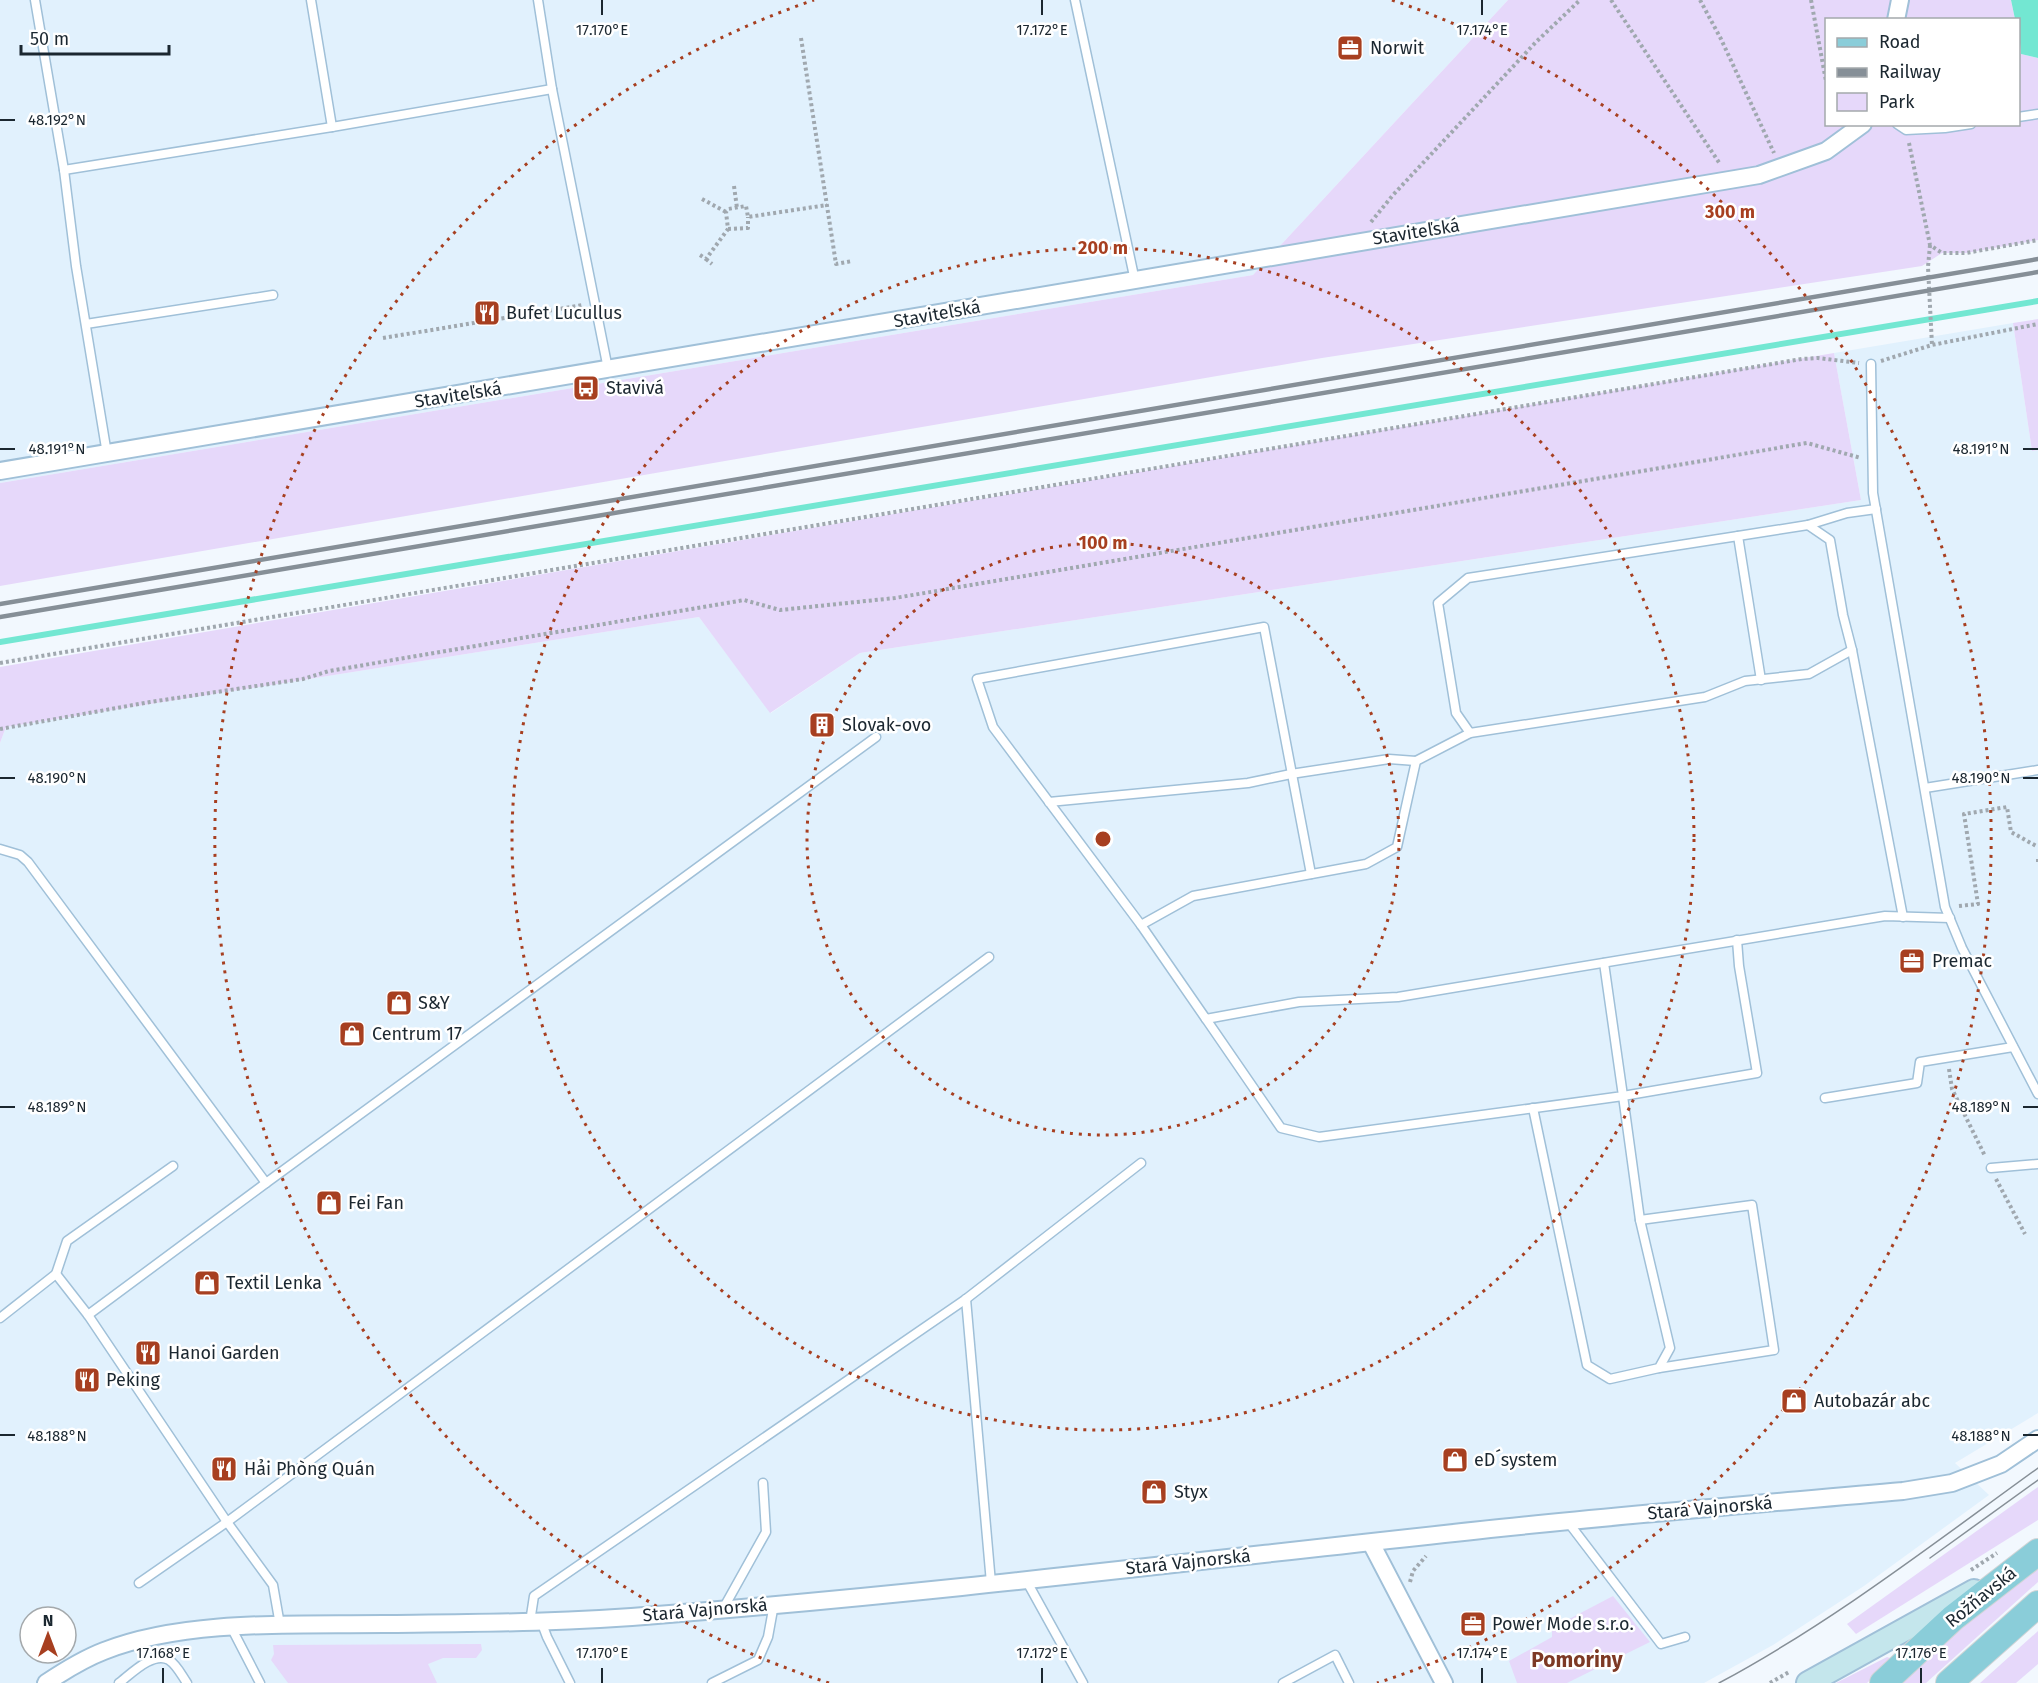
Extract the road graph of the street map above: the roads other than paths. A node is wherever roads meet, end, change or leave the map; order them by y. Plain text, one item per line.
1 (35, 0) edge
2 (310, 0) edge
3 (538, 0) edge
4 (1075, 0) edge
5 (1900, 0) edge
6 (1896, 18) edge
7 (552, 89) junction
8 (2038, 114) edge
9 (2020, 117) edge
10 (1860, 126) edge
11 (1900, 126) edge
12 (1958, 126) edge
13 (332, 128) junction
14 (64, 170) junction
15 (1135, 281) junction
16 (273, 295) dead end
17 (86, 324) junction
18 (1871, 364) road end
19 (608, 369) junction
20 (107, 454) junction
21 (0, 471) edge
22 (1876, 508) junction
23 (1808, 525) junction
24 (1738, 537) junction
25 (1852, 650) junction
26 (1761, 681) junction
27 (1470, 733) junction
28 (876, 737) dead end
29 (1416, 761) junction
30 (2038, 770) edge
31 (1291, 774) junction
32 (1924, 788) junction
33 (1049, 802) junction
34 (0, 849) edge
35 (1311, 874) junction
36 (1903, 916) junction
37 (1950, 918) junction
38 (1141, 925) junction
39 (1737, 940) junction
40 (989, 957) dead end
41 (1604, 963) junction
42 (1206, 1019) junction
43 (2013, 1047) junction
44 (2038, 1094) edge
45 (1623, 1096) junction
46 (1825, 1098) dead end
47 (1533, 1108) junction
48 (1141, 1163) dead end
49 (2038, 1164) edge
50 (173, 1166) dead end
51 (1991, 1168) road end
52 (266, 1183) junction
53 (1640, 1220) junction
54 (56, 1274) junction
55 (966, 1299) junction
56 (88, 1315) junction
57 (0, 1318) edge
58 (1659, 1368) junction
59 (2038, 1438) edge
60 (763, 1483) dead end
61 (227, 1521) junction
62 (1568, 1522) junction
63 (1371, 1543) junction
64 (2032, 1556) edge
65 (1026, 1580) junction
66 (139, 1583) dead end
67 (991, 1583) junction
68 (774, 1604) junction
69 (2038, 1605) edge
70 (723, 1609) junction
71 (536, 1622) junction
72 (280, 1625) junction
73 (231, 1627) junction
74 (1685, 1636) dead end
75 (46, 1683) edge
76 (119, 1683) edge
77 (187, 1683) edge
78 (260, 1683) edge
79 (570, 1683) edge
80 (712, 1683) edge
81 (1083, 1683) edge
82 (1283, 1683) edge
83 (1349, 1683) edge
84 (1444, 1683) edge
85 (1808, 1683) edge
86 (1883, 1683) edge
87 (1949, 1683) edge

1 - 14 lane
2 - 13 lane
3 - 7 lane
4 - 15 lane
5 - 6 street
7 - 13 lane
7 - 19 lane
8 - 9 lane
10 - 15 street, Staviteľská
11 - 12 lane
13 - 14 lane
14 - 17 lane
15 - 19 street, Staviteľská
16 - 17 lane
17 - 20 lane
18 - 22 lane
19 - 20 street, Staviteľská
20 - 21 street, Staviteľská
22 - 23 lane
22 - 32 lane
23 - 24 lane
23 - 25 lane
24 - 26 lane
24 - 27 lane
25 - 26 lane
25 - 36 lane
26 - 27 lane
27 - 29 lane
28 - 52 lane
29 - 31 lane
29 - 35 lane
30 - 32 lane
31 - 33 lane
31 - 33 lane
31 - 35 lane
32 - 37 lane
33 - 38 lane
34 - 52 lane
35 - 38 lane
36 - 37 lane
36 - 39 lane
37 - 43 lane
38 - 42 lane
39 - 41 lane
39 - 45 lane
40 - 61 lane
41 - 42 lane
41 - 45 lane
42 - 47 lane
43 - 44 lane
43 - 46 lane
45 - 47 lane
45 - 53 lane
47 - 58 lane
48 - 55 lane
49 - 51 lane
50 - 54 lane
52 - 56 lane
53 - 58 lane
53 - 58 lane
54 - 56 lane
54 - 57 lane
55 - 67 lane
55 - 71 lane
56 - 61 lane
59 - 62 street, Stará Vajnorská
60 - 70 lane
61 - 66 lane
61 - 72 lane
62 - 63 street, Stará Vajnorská
62 - 74 lane
63 - 65 street, Stará Vajnorská
63 - 84 street
64 - 85 main road
64 - 86 main road, Rožňavská
65 - 67 street, Stará Vajnorská
65 - 81 lane
67 - 68 street, Stará Vajnorská
68 - 70 street, Stará Vajnorská
68 - 80 lane
69 - 87 main road
70 - 71 street, Stará Vajnorská
71 - 72 street, Stará Vajnorská
71 - 79 lane
72 - 73 street, Stará Vajnorská
73 - 75 street, Stará Vajnorská
73 - 78 lane
76 - 77 lane
82 - 83 lane

